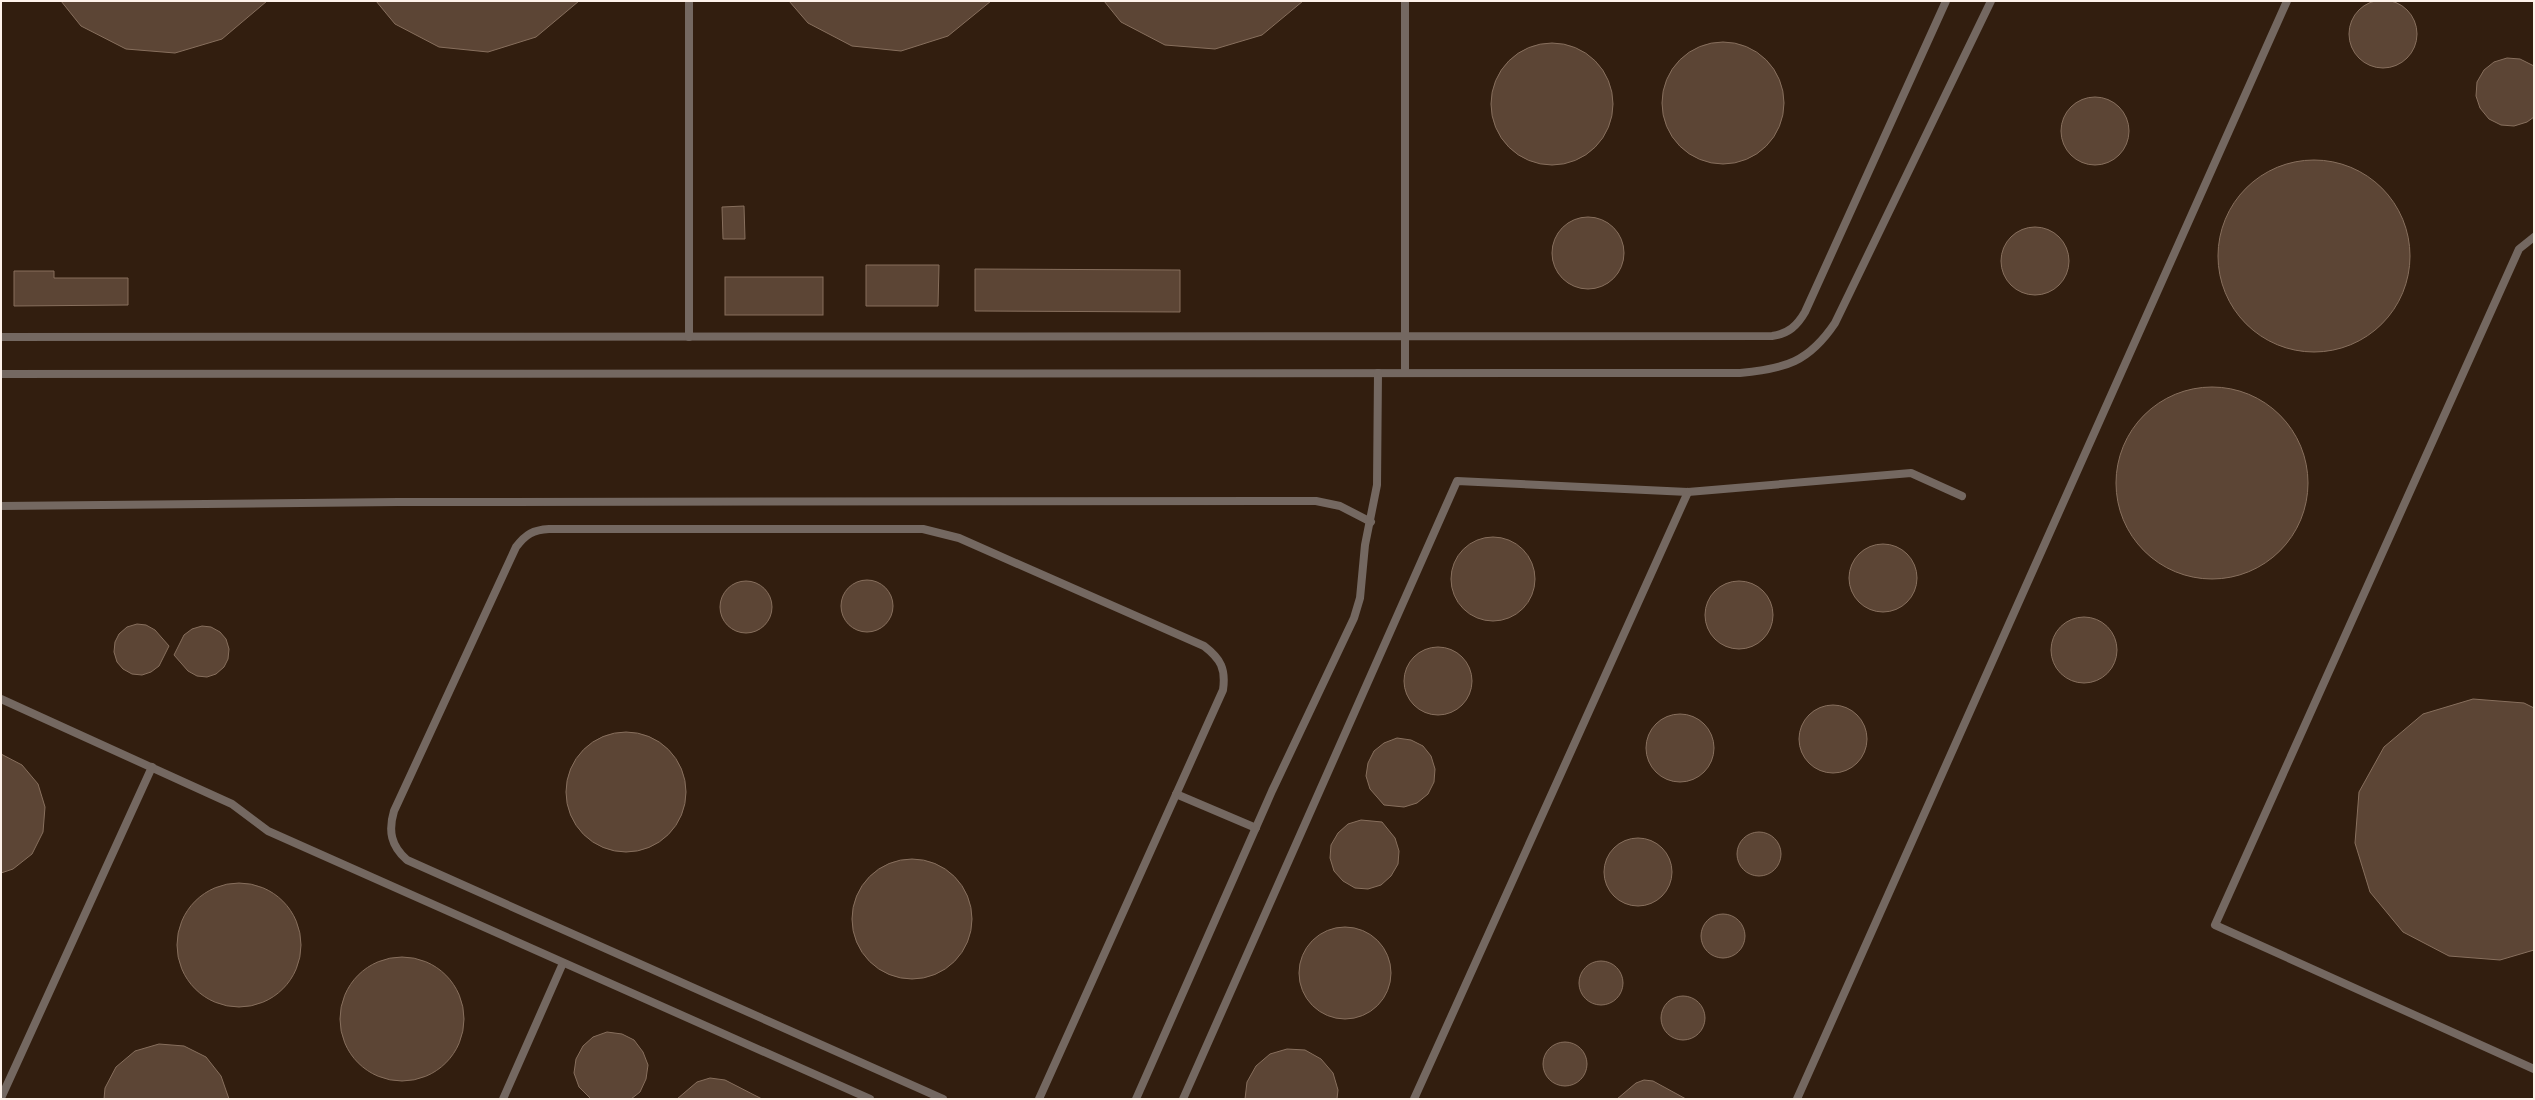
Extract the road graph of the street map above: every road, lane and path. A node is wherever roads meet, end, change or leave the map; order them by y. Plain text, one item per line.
1 (689, 1) edge
2 (1405, 1) edge
3 (1946, 1) edge
4 (1991, 1) edge
5 (2288, 1) edge
6 (2534, 237) edge
7 (1405, 336) junction
8 (1, 337) edge
9 (689, 337) junction
10 (1378, 373) junction
11 (1405, 373) junction
12 (1, 374) edge
13 (1688, 492) junction
14 (1962, 496) dead end
15 (1, 506) edge
16 (1371, 522) junction
17 (1, 699) edge
18 (152, 767) junction
19 (1176, 794) junction
20 (1256, 828) junction
21 (564, 963) junction
22 (2534, 1069) edge
23 (1, 1098) edge
24 (503, 1099) edge
25 (870, 1099) edge
26 (943, 1099) edge
27 (1039, 1099) edge
28 (1136, 1099) edge
29 (1184, 1099) edge
30 (1414, 1099) edge
31 (1797, 1099) edge

1 - 9 lane
2 - 7 lane
3 - 7 lane
4 - 11 lane
5 - 31 lane
6 - 22 lane
7 - 9 lane
7 - 11 lane
8 - 9 lane
10 - 11 lane
10 - 12 lane
10 - 16 lane
13 - 14 lane
13 - 29 lane
13 - 30 lane
15 - 16 lane
16 - 20 lane
17 - 18 lane
18 - 21 lane
18 - 23 lane
19 - 20 lane
19 - 26 lane
19 - 27 lane
20 - 28 lane
21 - 24 lane
21 - 25 lane

